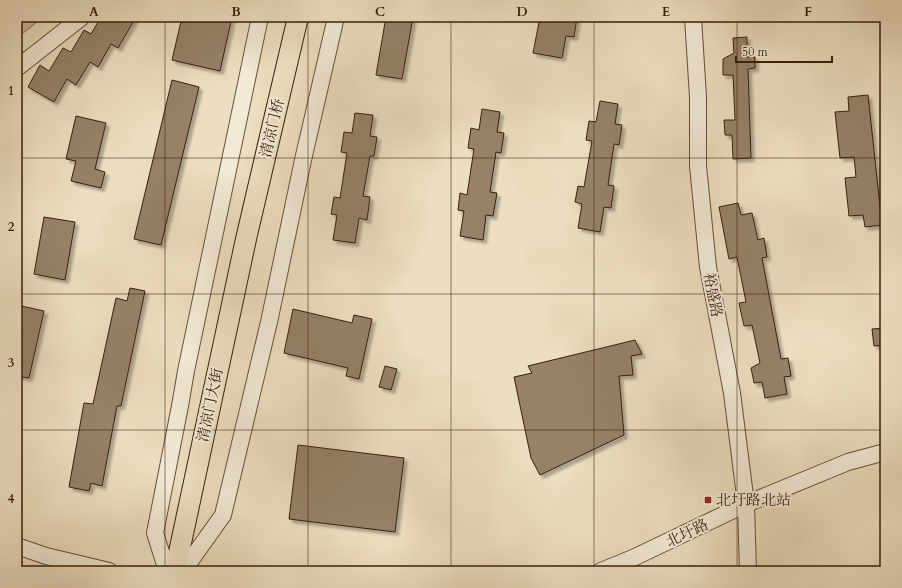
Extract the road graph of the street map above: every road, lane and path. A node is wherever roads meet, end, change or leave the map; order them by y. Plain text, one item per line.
1 (82, 17) edge
2 (260, 17) edge
3 (298, 17) edge
4 (336, 17) edge
5 (693, 17) edge
6 (17, 68) edge
7 (246, 239) joint
8 (885, 452) edge
9 (746, 504) junction
10 (17, 546) edge
11 (109, 571) edge
12 (168, 571) edge
13 (175, 571) edge
14 (183, 571) edge
15 (601, 571) edge
16 (748, 571) edge

1 - 6 street
2 - 12 street
3 - 7 main road, 清凉门桥
4 - 14 street
5 - 9 street, 裕盛路
7 - 13 main road, 清凉门大街
8 - 9 street, 北圩路
9 - 15 street, 北圩路
9 - 16 street, 裕盛路
10 - 11 street

